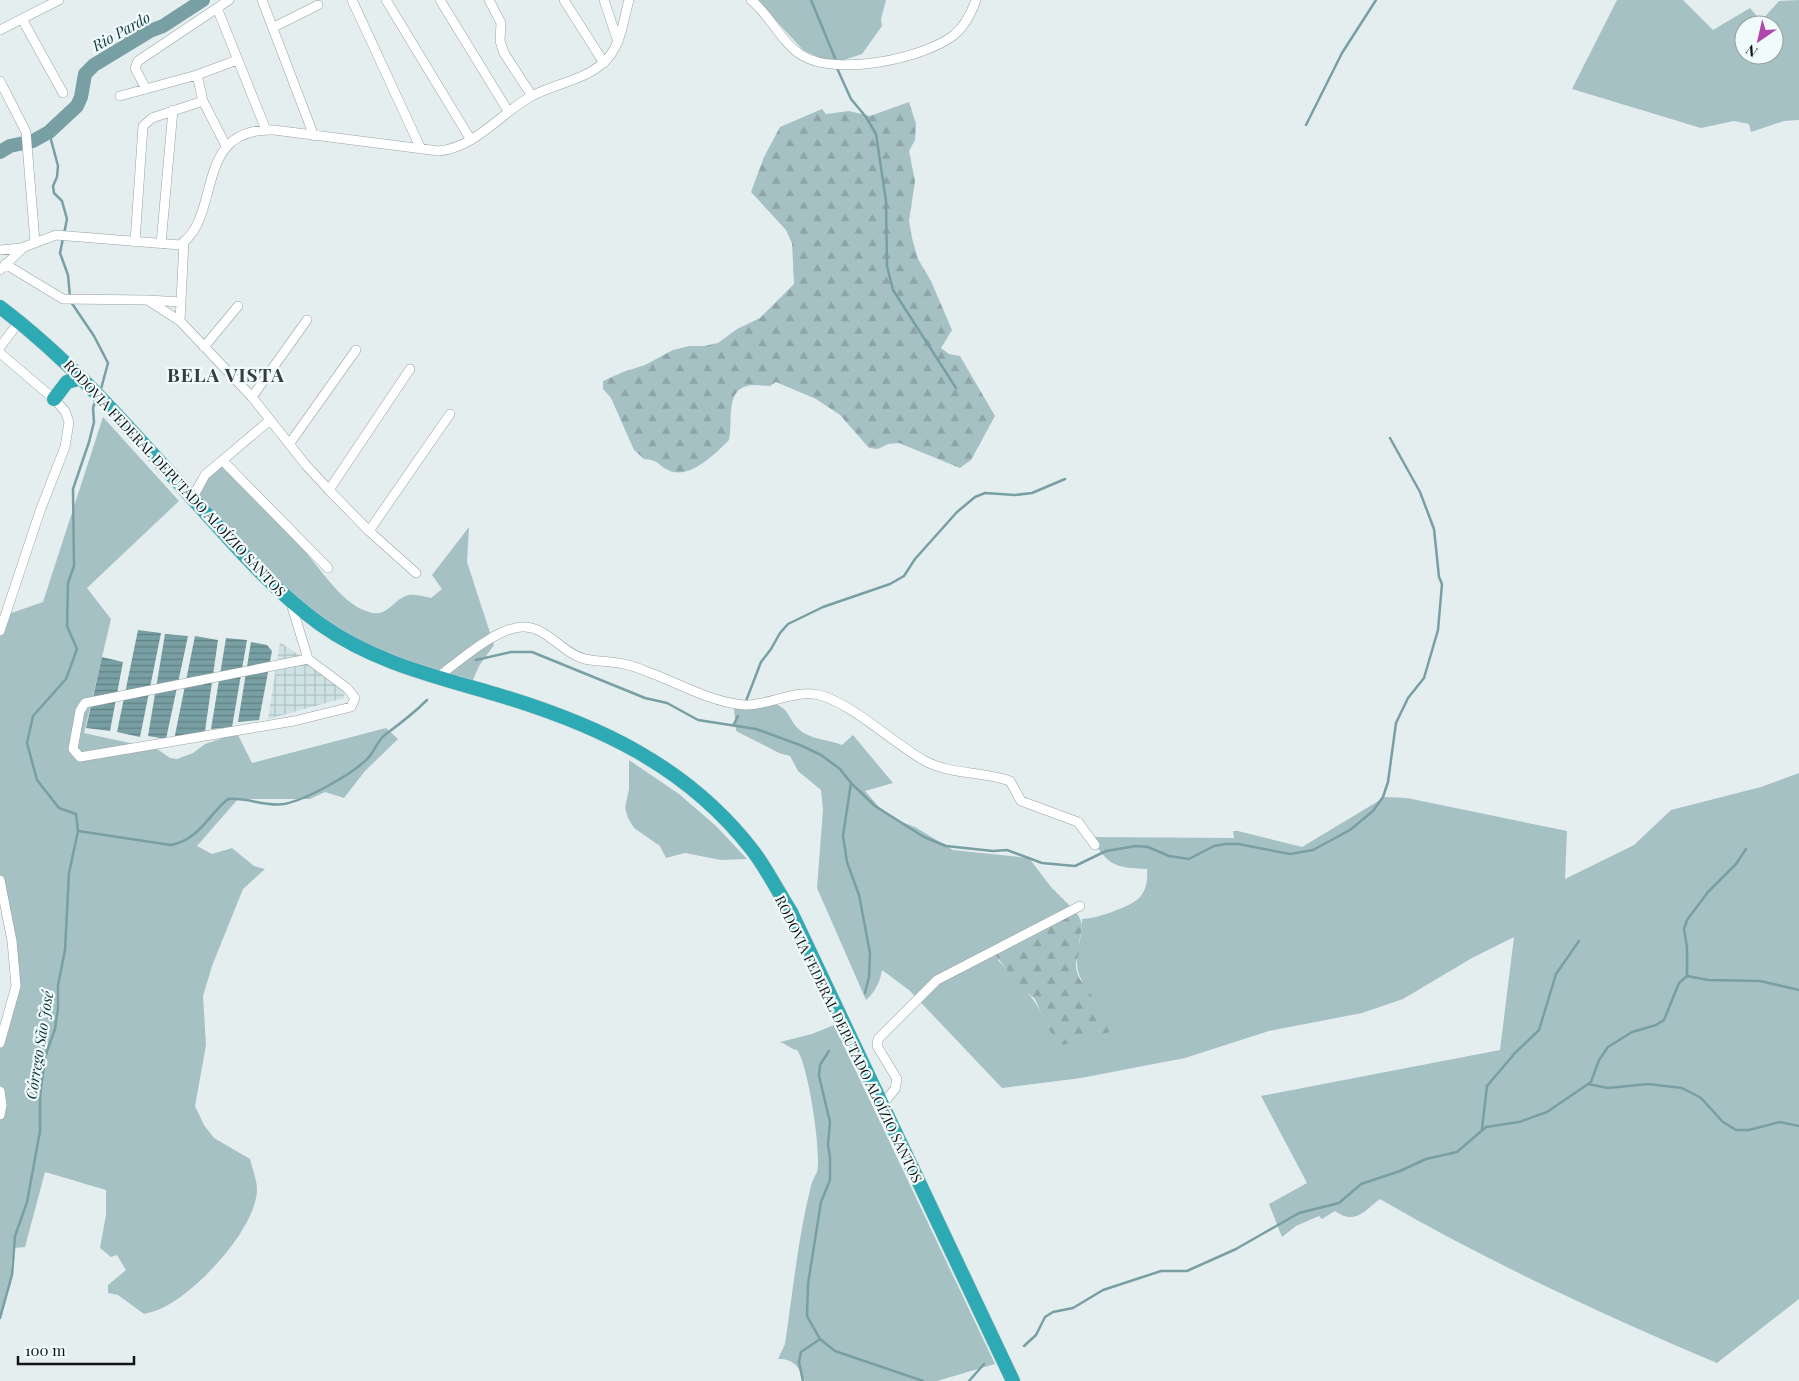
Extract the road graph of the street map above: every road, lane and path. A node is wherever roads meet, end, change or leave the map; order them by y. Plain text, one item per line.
1 (59, 0) edge
2 (230, 0) edge
3 (262, 0) edge
4 (352, 0) edge
5 (386, 0) edge
6 (440, 0) edge
7 (488, 0) edge
8 (564, 0) edge
9 (604, 0) edge
10 (629, 0) edge
11 (751, 0) edge
12 (976, 0) edge
13 (318, 5) dead end
14 (217, 8) junction
15 (22, 19) junction
16 (274, 27) junction
17 (0, 30) edge
18 (618, 42) junction
19 (236, 60) junction
20 (604, 63) junction
21 (197, 76) junction
22 (0, 81) edge
23 (146, 89) junction
24 (63, 93) dead end
25 (120, 96) dead end
26 (532, 96) junction
27 (203, 101) junction
28 (172, 110) junction
29 (508, 111) junction
30 (266, 130) junction
31 (314, 136) junction
32 (471, 140) junction
33 (226, 146) junction
34 (421, 149) junction
35 (35, 242) junction
36 (135, 242) junction
37 (184, 242) junction
38 (161, 244) junction
39 (24, 248) junction
40 (0, 250) edge
41 (3, 267) edge
42 (148, 300) junction
43 (181, 302) junction
44 (238, 306) dead end
45 (0, 308) edge
46 (307, 320) dead end
47 (180, 321) junction
48 (19, 322) junction
49 (0, 347) edge
50 (204, 347) junction
51 (356, 350) dead end
52 (0, 353) edge
53 (410, 369) dead end
54 (81, 378) junction
55 (252, 397) junction
56 (54, 399) junction
57 (450, 414) dead end
58 (270, 420) junction
59 (290, 443) junction
60 (223, 461) junction
61 (329, 490) junction
62 (192, 499) junction
63 (369, 531) junction
64 (328, 568) dead end
65 (416, 574) dead end
66 (290, 600) junction
67 (0, 631) edge
68 (308, 658) junction
69 (438, 677) junction
70 (1095, 844) dead end
71 (0, 880) edge
72 (1080, 906) dead end
73 (0, 1043) edge
74 (0, 1091) edge
75 (882, 1105) junction
76 (0, 1115) edge
77 (1013, 1381) edge

1 - 15 street
2 - 14 street
3 - 16 street
4 - 34 street
5 - 32 street
6 - 29 street
7 - 26 street
8 - 20 street
9 - 18 street
10 - 18 street
11 - 12 street
13 - 16 street
14 - 19 street
14 - 23 street
15 - 17 street
15 - 24 street
16 - 31 street
18 - 20 street
19 - 21 street
19 - 30 street
20 - 26 street
21 - 23 street
21 - 27 street
22 - 35 street
23 - 25 street
26 - 29 street
27 - 28 street
27 - 33 street
28 - 36 street
28 - 38 street
29 - 32 street
30 - 31 street
30 - 33 street
31 - 34 street
32 - 34 street
33 - 37 street
35 - 36 street
35 - 39 street
36 - 38 street
37 - 38 street
37 - 43 street
39 - 40 street
39 - 41 street
41 - 42 street
42 - 43 street
42 - 47 street
43 - 47 street
44 - 50 street
45 - 48 highway, RODOVIA FEDERAL DEPUTADO ALOÍZIO SANTOS
46 - 55 street
47 - 50 street
48 - 49 street
48 - 54 highway, RODOVIA FEDERAL DEPUTADO ALOÍZIO SANTOS
50 - 55 street
51 - 59 street
52 - 56 street
53 - 61 street
54 - 56 highway
54 - 62 highway, RODOVIA FEDERAL DEPUTADO ALOÍZIO SANTOS
55 - 58 street
56 - 67 street
57 - 63 street
58 - 59 street
58 - 60 street
59 - 61 street
60 - 62 street
60 - 64 street
61 - 63 street
62 - 66 highway, RODOVIA FEDERAL DEPUTADO ALOÍZIO SANTOS
63 - 65 street
66 - 68 street
66 - 69 highway, RODOVIA FEDERAL DEPUTADO ALOÍZIO SANTOS
68 - 68 street
69 - 70 street
69 - 75 highway, RODOVIA FEDERAL DEPUTADO ALOÍZIO SANTOS
71 - 73 street
72 - 75 street
74 - 76 street
75 - 77 highway, RODOVIA FEDERAL DEPUTADO ALOÍZIO SANTOS

